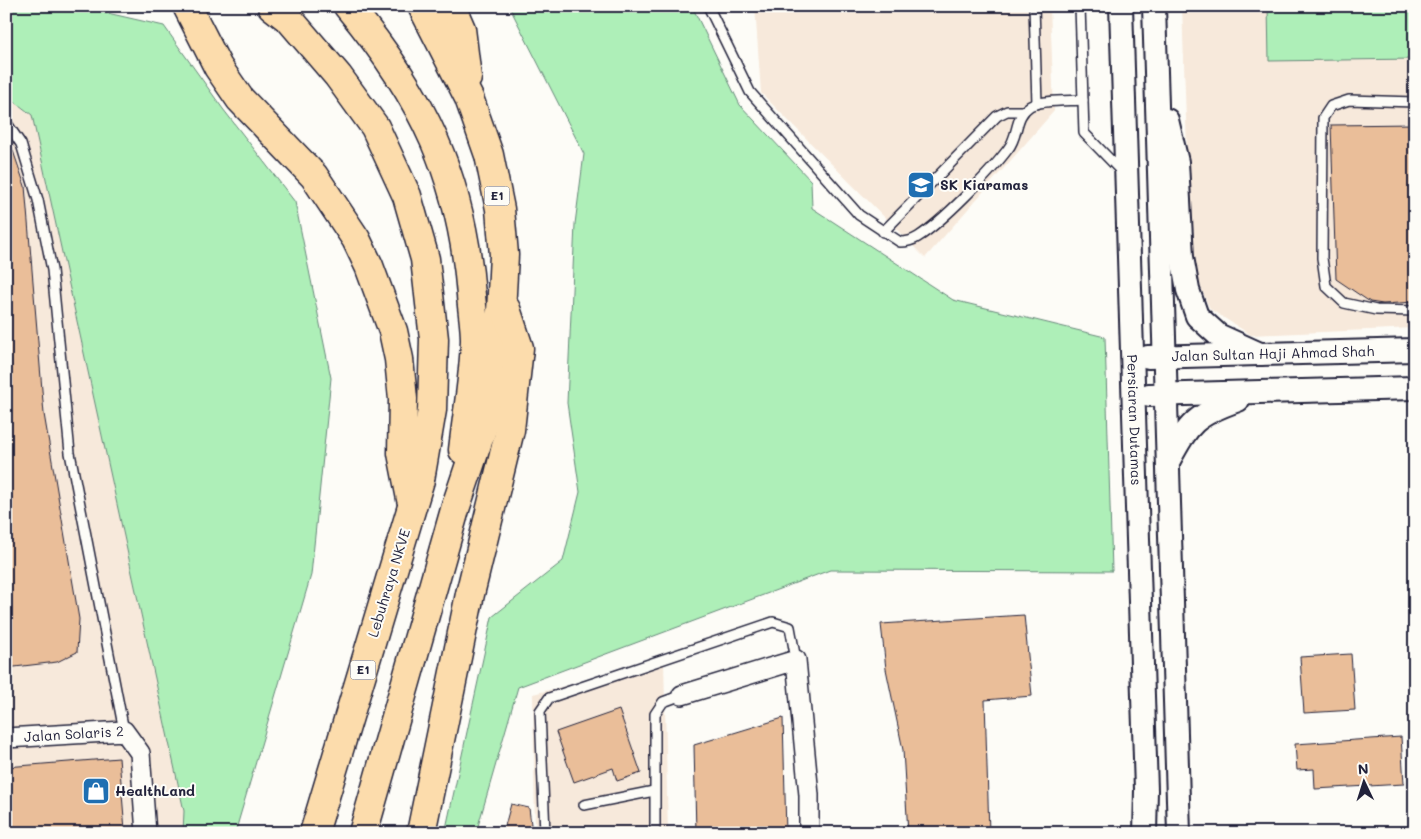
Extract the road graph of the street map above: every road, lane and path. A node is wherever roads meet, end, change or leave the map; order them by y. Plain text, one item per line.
1 (186, 6) edge
2 (272, 6) edge
3 (348, 6) edge
4 (422, 6) edge
5 (451, 6) edge
6 (708, 6) edge
7 (1034, 6) edge
8 (1080, 6) edge
9 (1121, 6) edge
10 (1154, 6) edge
11 (1156, 70) junction
12 (469, 98) junction
13 (1083, 100) junction
14 (1415, 102) edge
15 (1037, 104) junction
16 (1024, 111) junction
17 (6, 122) edge
18 (1126, 177) junction
19 (883, 232) junction
20 (502, 297) junction
21 (1415, 311) edge
22 (1415, 343) edge
23 (1404, 350) edge
24 (1260, 354) junction
25 (1164, 357) junction
26 (1132, 358) junction
27 (1415, 388) edge
28 (1260, 392) junction
29 (1134, 395) junction
30 (1165, 395) junction
31 (1166, 465) junction
32 (412, 506) junction
33 (456, 506) junction
34 (796, 660) junction
35 (682, 695) joint
36 (124, 731) junction
37 (6, 738) edge
38 (654, 791) junction
39 (584, 805) dead end
40 (146, 833) edge
41 (314, 833) edge
42 (363, 833) edge
43 (421, 833) edge
44 (545, 833) edge
45 (655, 833) edge
46 (809, 833) edge
47 (1145, 833) edge
48 (1179, 833) edge

1 - 32 highway
2 - 32 highway, Lebuhraya NKVE
3 - 33 highway
4 - 12 highway
5 - 12 highway
6 - 19 lane
7 - 15 lane
8 - 13 lane
9 - 18 street, Persiaran Dutamas
10 - 11 street
11 - 24 street
11 - 25 street
12 - 20 highway, E1
13 - 15 lane
13 - 18 lane
14 - 21 lane
15 - 16 lane
16 - 19 lane
16 - 19 lane
17 - 36 lane
18 - 26 street, Persiaran Dutamas
20 - 33 highway, E1
20 - 43 highway
22 - 23 lane
23 - 24 street, Jalan Sultan Haji Ahmad Shah
24 - 25 street, Jalan Sultan Haji Ahmad Shah
25 - 26 street, Jalan Sultan Haji Ahmad Shah
25 - 30 street
26 - 29 street, Persiaran Dutamas
27 - 28 street
28 - 30 street
28 - 31 street
29 - 30 street
29 - 47 street, Persiaran Dutamas
30 - 31 street
31 - 48 street
32 - 41 highway, Lebuhraya NKVE / E1
33 - 42 highway, E1
34 - 35 street
34 - 44 lane
34 - 46 street
35 - 38 lane
36 - 37 street, Jalan Solaris 2
36 - 40 street, Jalan Solaris 2
38 - 39 lane
38 - 45 lane

